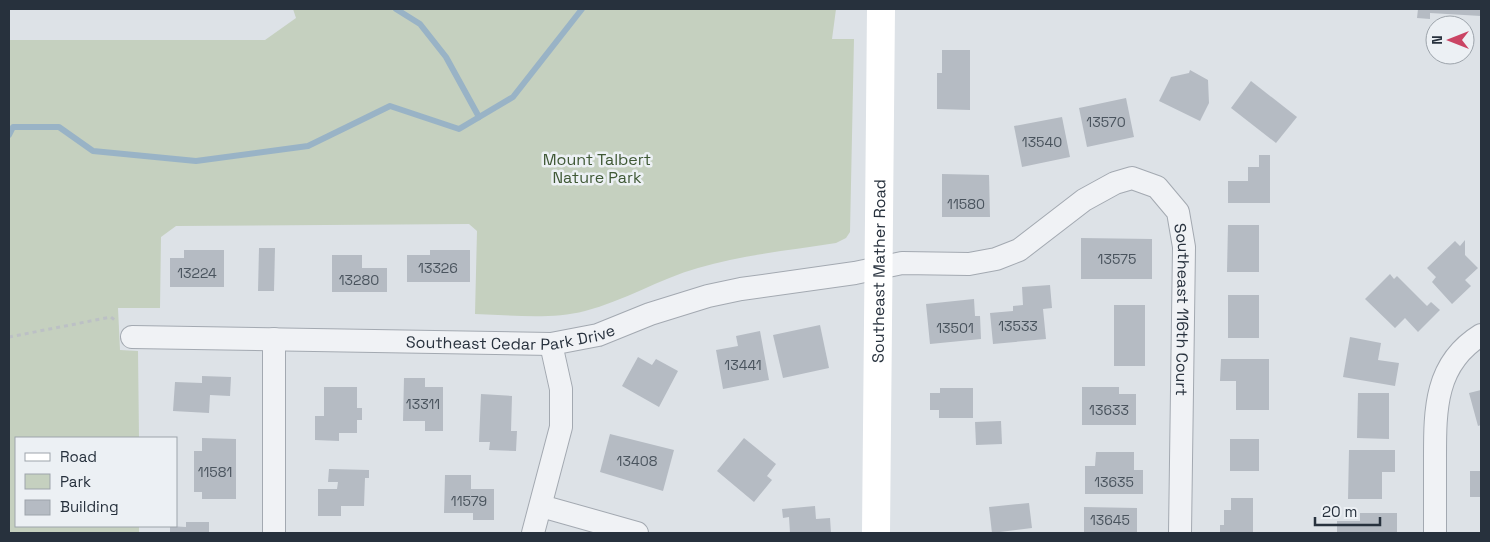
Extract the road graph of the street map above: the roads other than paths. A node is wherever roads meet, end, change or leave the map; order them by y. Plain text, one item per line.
1 (881, 9) edge
2 (880, 267) junction
3 (1481, 335) edge
4 (132, 337) road end
5 (274, 339) junction
6 (551, 344) junction
7 (541, 506) junction
8 (274, 533) edge
9 (533, 533) edge
10 (637, 533) edge
11 (876, 533) edge
12 (1180, 533) edge
13 (1435, 533) edge

1 - 2 street, Southeast Mather Road
2 - 6 street, Southeast Cedar Park Drive
2 - 11 street, Southeast Mather Road
2 - 12 street, Southeast 116th Court
3 - 13 street
4 - 5 street, Southeast Cedar Park Drive
5 - 6 street, Southeast Cedar Park Drive
5 - 8 street
6 - 7 street
7 - 9 street
7 - 10 street

